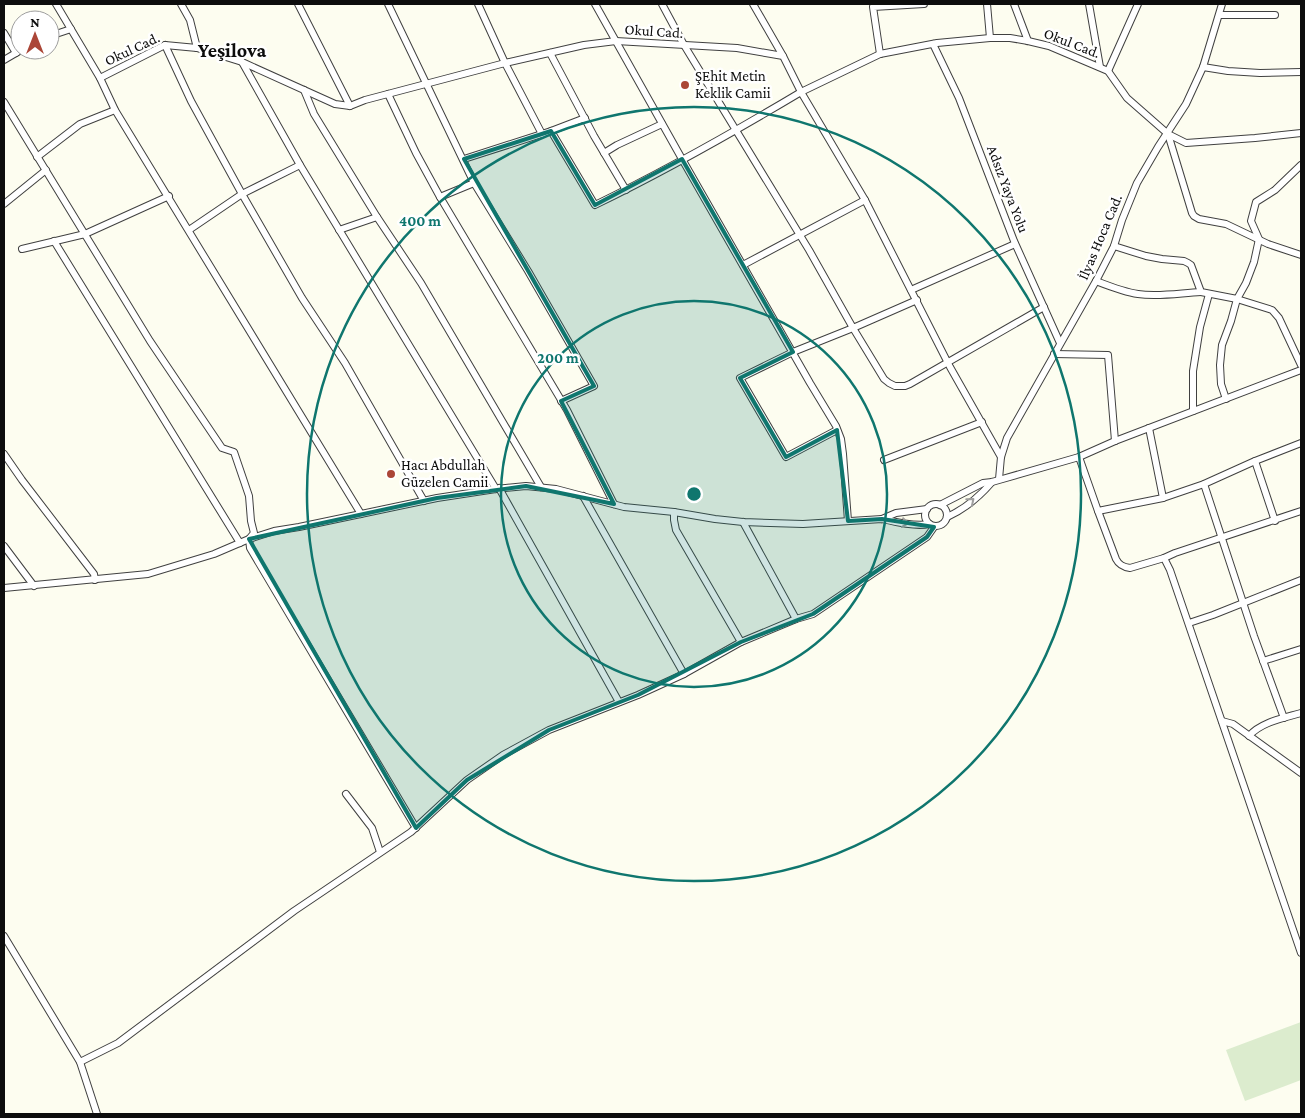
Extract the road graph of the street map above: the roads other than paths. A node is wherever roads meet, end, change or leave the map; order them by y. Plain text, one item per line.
1 (56, 4) edge
2 (181, 4) edge
3 (298, 4) edge
4 (388, 4) edge
5 (478, 4) edge
6 (595, 4) edge
7 (662, 4) edge
8 (753, 4) edge
9 (924, 4) edge
10 (987, 4) edge
11 (1014, 4) edge
12 (1089, 4) edge
13 (1138, 4) edge
14 (1222, 4) edge
15 (872, 6) edge
16 (1220, 15) junction
17 (1275, 15) dead end
18 (71, 29) junction
19 (60, 33) edge
20 (990, 38) junction
21 (616, 41) junction
22 (1028, 41) junction
23 (933, 44) junction
24 (165, 45) junction
25 (684, 45) junction
26 (197, 48) junction
27 (550, 53) junction
28 (880, 54) junction
29 (783, 56) junction
30 (242, 62) junction
31 (506, 63) junction
32 (1100, 67) junction
33 (1203, 67) junction
34 (1108, 71) junction
35 (1301, 72) edge
36 (100, 78) junction
37 (426, 84) junction
38 (304, 90) junction
39 (800, 92) junction
40 (388, 94) junction
41 (4, 102) edge
42 (350, 106) junction
43 (115, 110) junction
44 (585, 118) junction
45 (662, 124) junction
46 (551, 131) junction
47 (736, 131) junction
48 (1301, 133) edge
49 (542, 134) junction
50 (1168, 134) junction
51 (604, 152) junction
52 (37, 157) junction
53 (464, 160) junction
54 (682, 160) junction
55 (300, 165) junction
56 (1300, 168) edge
57 (46, 170) junction
58 (474, 183) junction
59 (626, 190) junction
60 (242, 194) junction
61 (169, 196) junction
62 (440, 198) junction
63 (865, 200) junction
64 (4, 204) edge
65 (377, 217) junction
66 (189, 230) junction
67 (339, 230) junction
68 (85, 234) junction
69 (799, 235) junction
70 (1260, 239) junction
71 (54, 242) junction
72 (1015, 244) junction
73 (1114, 246) junction
74 (22, 248) dead end
75 (1301, 255) edge
76 (743, 266) junction
77 (1096, 281) junction
78 (911, 290) junction
79 (1201, 292) junction
80 (1209, 294) junction
81 (1237, 299) junction
82 (917, 300) junction
83 (1044, 307) junction
84 (853, 328) junction
85 (1060, 343) junction
86 (793, 352) junction
87 (1054, 354) junction
88 (948, 363) junction
89 (1301, 365) edge
90 (1301, 370) edge
91 (1226, 399) junction
92 (561, 401) junction
93 (1193, 411) junction
94 (982, 422) junction
95 (1150, 428) junction
96 (837, 430) junction
97 (1115, 442) junction
98 (1301, 443) edge
99 (4, 454) edge
100 (1079, 457) junction
101 (1001, 458) junction
102 (884, 460) dead end
103 (1255, 461) junction
104 (996, 480) junction
105 (1204, 484) junction
106 (541, 487) junction
107 (498, 489) junction
108 (583, 496) junction
109 (1163, 498) junction
110 (424, 501) junction
111 (614, 504) junction
112 (940, 505) junction
113 (927, 509) junction
114 (1098, 511) junction
115 (1301, 511) edge
116 (674, 512) junction
117 (361, 514) junction
118 (947, 517) junction
119 (882, 519) junction
120 (848, 521) junction
121 (1275, 521) junction
122 (743, 522) junction
123 (932, 525) junction
124 (1221, 538) junction
125 (249, 539) junction
126 (240, 543) junction
127 (4, 546) edge
128 (1164, 558) junction
129 (95, 580) junction
130 (1301, 580) edge
131 (34, 586) junction
132 (4, 588) edge
133 (1243, 602) junction
134 (796, 619) junction
135 (1189, 623) junction
136 (741, 642) junction
137 (1301, 649) edge
138 (1263, 661) junction
139 (684, 674) junction
140 (619, 702) junction
141 (1301, 713) edge
142 (1284, 718) junction
143 (1222, 721) junction
144 (1249, 736) junction
145 (1301, 773) edge
146 (346, 794) dead end
147 (416, 828) junction
148 (380, 852) junction
149 (4, 936) edge
150 (1301, 953) edge
151 (80, 1062) junction
152 (97, 1114) edge

1 - 18 street
2 - 26 street
3 - 42 street
4 - 37 street
5 - 31 street
6 - 21 street
7 - 25 street
8 - 29 street
9 - 15 street
10 - 20 street
11 - 22 street
12 - 32 street
13 - 34 street
14 - 16 street, İlyas Hoca Cad.
15 - 28 street
16 - 17 street
16 - 33 street, İlyas Hoca Cad.
18 - 19 street
18 - 36 street
20 - 22 street, Okul Cad.
20 - 23 street, Okul Cad.
21 - 25 street, Okul Cad.
21 - 27 street, Okul Cad.
21 - 45 street
22 - 32 street, Okul Cad.
23 - 28 street, Okul Cad.
23 - 72 street, Adsız Yaya Yolu
24 - 26 street, Okul Cad.
24 - 36 street, Okul Cad.
24 - 60 street
25 - 29 street, Okul Cad.
25 - 47 street
26 - 30 street, Okul Cad.
27 - 31 street, Okul Cad.
27 - 44 street
28 - 39 street, Okul Cad.
29 - 39 street
30 - 38 street, Okul Cad.
30 - 55 street
31 - 37 street, Okul Cad.
31 - 49 street
32 - 34 street, Okul Cad.
33 - 35 street
33 - 50 street, İlyas Hoca Cad.
34 - 50 street, Okul Cad.
36 - 43 street
37 - 40 street, Okul Cad.
37 - 53 street
38 - 42 street, Okul Cad.
38 - 65 street
39 - 47 street, Okul Cad.
39 - 63 street
40 - 42 street, Okul Cad.
40 - 62 street
41 - 52 street
43 - 52 street
43 - 61 street
44 - 46 street
44 - 51 street
45 - 51 street
45 - 54 street
46 - 49 street
46 - 59 street, Okul Cad.
47 - 54 street, Okul Cad.
47 - 69 street
48 - 50 street
49 - 53 street
50 - 70 street
50 - 73 street, İlyas Hoca Cad.
51 - 59 street
52 - 57 street
53 - 58 street
54 - 59 street, Okul Cad.
54 - 76 street
55 - 60 street
55 - 67 street
56 - 70 street
57 - 64 street
57 - 68 street
58 - 62 street
58 - 92 street
60 - 66 street
60 - 110 street
61 - 66 street
61 - 68 street
62 - 92 street
63 - 69 street
63 - 78 street
65 - 67 street
65 - 106 street
66 - 117 street
67 - 107 street
68 - 71 street
68 - 125 street
69 - 76 street
69 - 84 street
70 - 75 street
70 - 81 street
71 - 74 street
71 - 126 street
72 - 78 street
72 - 83 street, Adsız Yaya Yolu
73 - 77 street, İlyas Hoca Cad.
73 - 79 street
76 - 86 street
77 - 79 street
77 - 85 street, İlyas Hoca Cad.
78 - 82 street
79 - 80 street
80 - 81 street
80 - 93 street
81 - 89 street
81 - 91 street
82 - 84 street
82 - 88 street
83 - 85 street, Adsız Yaya Yolu
83 - 88 street
84 - 86 street
84 - 88 street
85 - 87 street, İlyas Hoca Cad.
86 - 96 street
86 - 96 street
87 - 97 street
87 - 101 street, İlyas Hoca Cad.
88 - 94 street
90 - 91 street
91 - 93 street
92 - 111 street
93 - 95 street
94 - 101 street
94 - 102 street
95 - 97 street
95 - 109 street
96 - 120 street
97 - 100 street
98 - 103 street
99 - 129 street
100 - 104 street
100 - 114 street
101 - 104 street, İlyas Hoca Cad.
103 - 105 street
103 - 121 street
104 - 112 street
118 -> 104 street
105 - 109 street
105 - 124 street
106 - 107 street
106 - 108 street
107 - 110 street
107 - 140 street
108 - 111 street
108 - 139 street
109 - 114 street
110 - 117 street
111 - 116 street
112 - 113 street
112 - 118 street
113 - 119 street
113 - 123 street
114 - 128 street
115 - 121 street
116 - 122 street
116 - 136 street
117 - 125 street
118 - 123 street
119 - 120 street
119 -> 123 street
120 - 122 street
121 - 124 street
122 - 134 street
123 - 134 street
124 - 128 street
124 - 133 street
125 - 126 street
125 - 147 street
126 - 129 street
127 - 131 street
128 - 135 street
129 - 131 street
130 - 133 street
131 - 132 street
133 - 135 street
133 - 138 street
134 - 136 street
135 - 143 street
136 - 139 street
137 - 138 street
138 - 142 street
139 - 140 street
140 - 147 street
141 - 142 street
142 - 144 street
143 - 144 street
143 - 150 street
144 - 145 street
146 - 148 street
147 - 148 street
148 - 151 street
149 - 151 street
151 - 152 street

